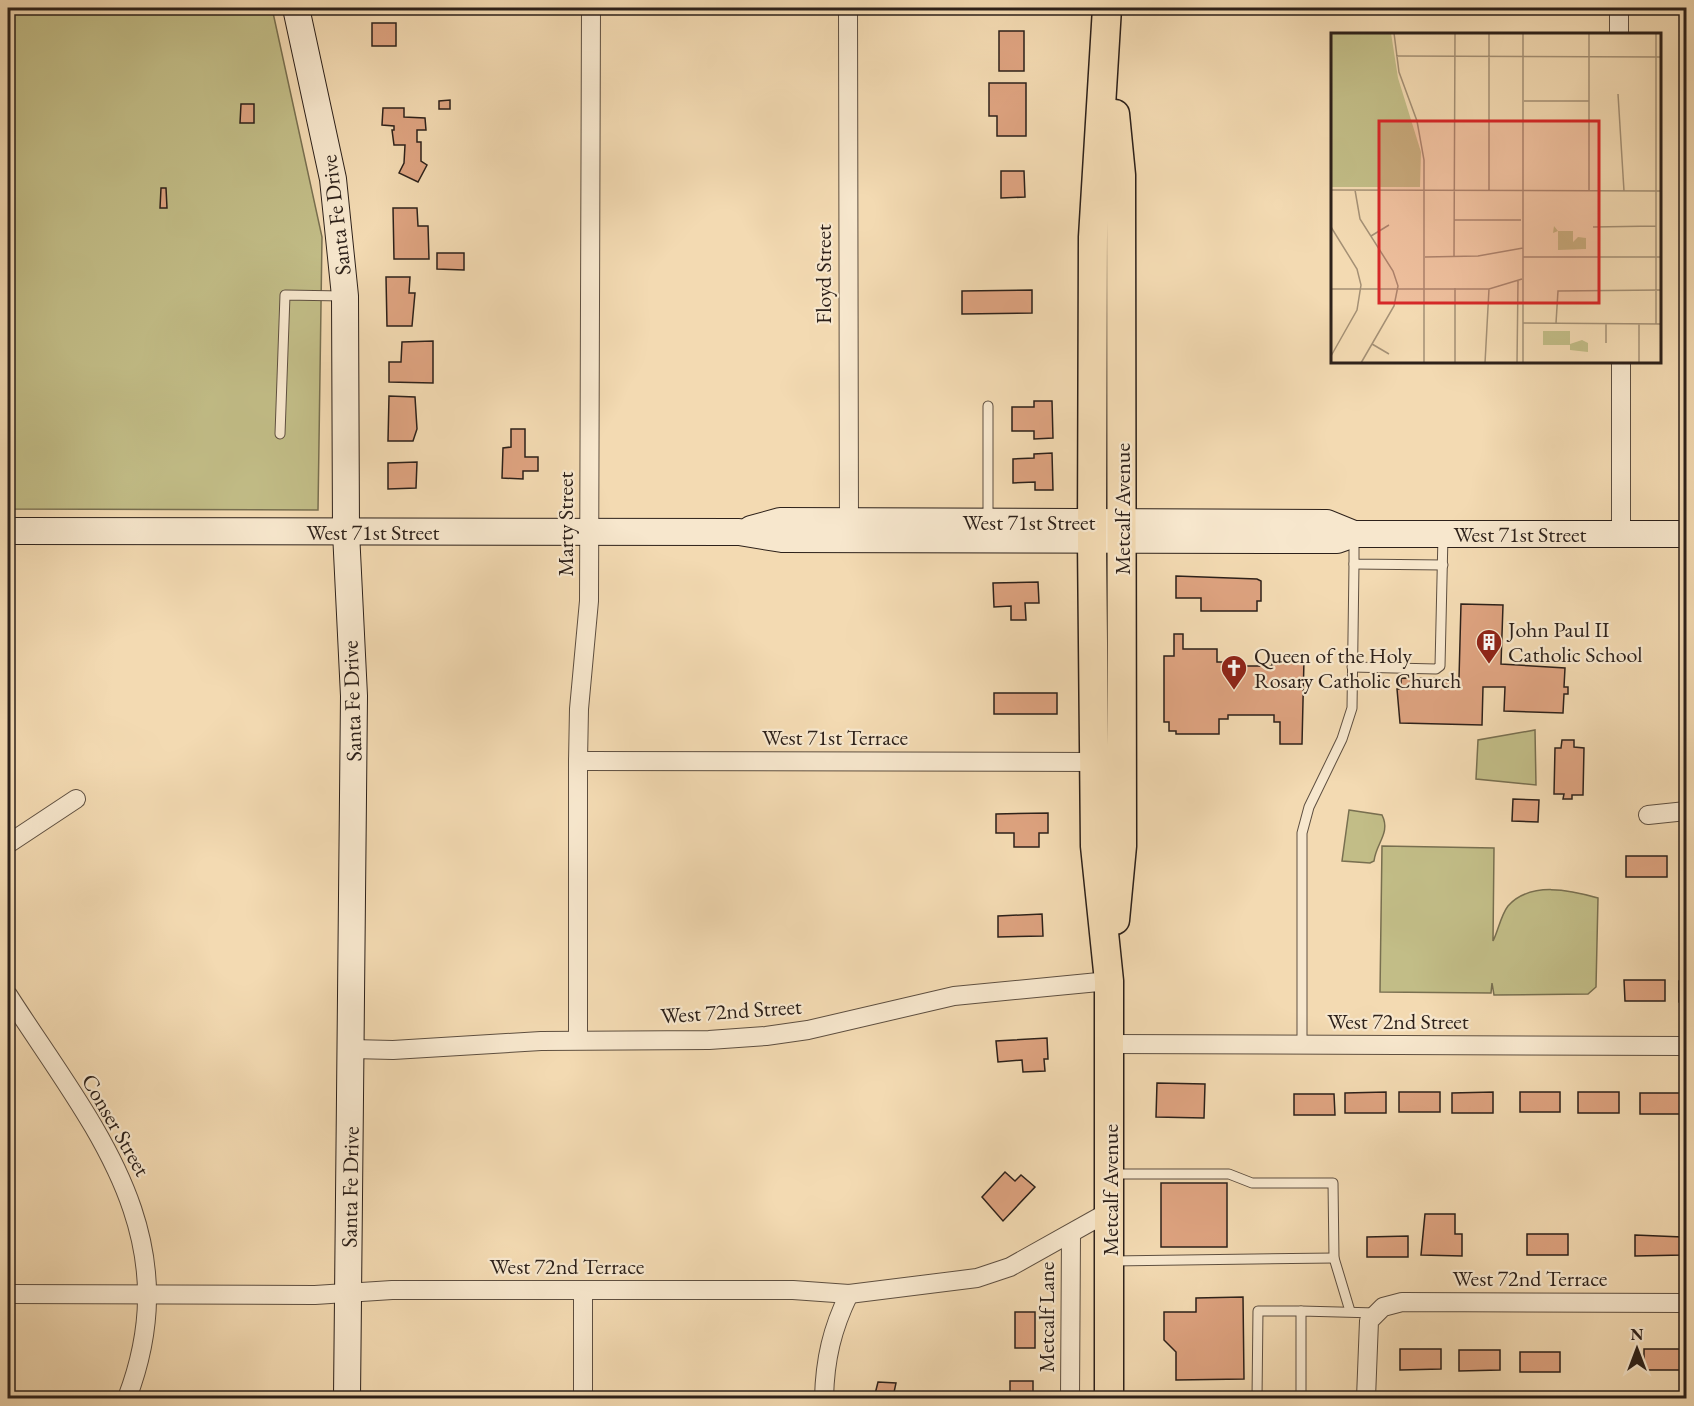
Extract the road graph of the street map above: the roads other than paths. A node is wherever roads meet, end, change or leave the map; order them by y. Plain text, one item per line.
1 (194, 8) edge
2 (232, 8) edge
3 (296, 8) edge
4 (591, 8) edge
5 (848, 8) edge
6 (1107, 8) edge
7 (1619, 8) edge
8 (1619, 33) edge
9 (1107, 36) junction
10 (345, 296) junction
11 (1621, 363) edge
12 (988, 406) dead end
13 (280, 434) dead end
14 (988, 522) junction
15 (849, 530) junction
16 (8, 531) edge
17 (1092, 531) junction
18 (1122, 531) junction
19 (346, 532) junction
20 (590, 532) junction
21 (1354, 534) junction
22 (1443, 534) junction
23 (1621, 534) junction
24 (1686, 534) edge
25 (1354, 564) junction
26 (1443, 565) junction
27 (1352, 667) junction
28 (578, 761) junction
29 (1093, 762) junction
30 (76, 799) dead end
31 (1686, 811) edge
32 (1648, 815) dead end
33 (8, 844) edge
34 (1109, 981) junction
35 (8, 995) edge
36 (578, 1040) junction
37 (1109, 1044) junction
38 (1302, 1045) junction
39 (1686, 1046) edge
40 (352, 1049) junction
41 (1110, 1174) junction
42 (1110, 1211) junction
43 (1071, 1235) junction
44 (1334, 1258) junction
45 (1110, 1261) junction
46 (583, 1290) junction
47 (346, 1293) junction
48 (8, 1294) edge
49 (146, 1294) junction
50 (849, 1294) junction
51 (1686, 1303) edge
52 (1301, 1311) junction
53 (1350, 1311) junction
54 (1376, 1313) junction
55 (127, 1398) edge
56 (347, 1398) edge
57 (583, 1398) edge
58 (824, 1398) edge
59 (1070, 1398) edge
60 (1109, 1398) edge
61 (1257, 1398) edge
62 (1301, 1398) edge
63 (1366, 1398) edge

1 - 2 lane
3 - 10 street, Santa Fe Drive
4 - 20 street, Marty Street
5 - 15 street, Floyd Street
6 - 9 main road, Metcalf Avenue
7 - 8 street
9 - 17 main road, Metcalf Avenue
9 - 18 main road, Metcalf Avenue
10 - 13 lane
10 - 19 street, Santa Fe Drive
11 - 23 street
12 - 14 lane
14 - 15 street, West 71st Street
14 - 17 street, West 71st Street
15 - 17 street, West 71st Street
15 - 20 street, West 71st Street
16 - 19 street, West 71st Street
17 - 18 street, West 71st Street
17 - 29 main road, Metcalf Avenue
18 - 21 street, West 71st Street
18 - 34 main road, Metcalf Avenue
19 - 20 street, West 71st Street
19 - 40 street, Santa Fe Drive
20 - 28 street, Marty Street
21 - 22 street, West 71st Street
21 - 25 lane
22 - 23 street, West 71st Street
22 - 26 lane
23 - 24 street, West 71st Street
25 - 26 lane
25 - 27 lane
26 - 27 lane
27 - 38 lane
28 - 29 street, West 71st Terrace
28 - 36 street, Marty Street
29 - 34 main road, Metcalf Avenue
30 - 33 street
31 - 32 street
34 - 36 street, West 72nd Street
34 - 37 main road, Metcalf Avenue
35 - 49 street, Conser Street
36 - 40 street, West 72nd Street
37 - 38 street, West 72nd Street
37 - 41 main road, Metcalf Avenue
38 - 39 street, West 72nd Street
40 - 47 street, Santa Fe Drive
41 - 42 main road, Metcalf Avenue
41 - 44 lane
42 - 43 street, West 72nd Terrace
42 - 45 main road, Metcalf Avenue
43 - 50 street, West 72nd Terrace
43 - 59 street, Metcalf Lane
44 - 45 lane
44 - 53 lane
45 - 60 main road, Metcalf Avenue
46 - 47 street, West 72nd Terrace
46 - 50 street, West 72nd Terrace
46 - 57 street
47 - 49 street, West 72nd Terrace
47 - 56 street, Santa Fe Drive
48 - 49 street, West 72nd Terrace
49 - 55 street, Conser Street
50 - 58 street
51 - 54 street, West 72nd Terrace
52 - 53 lane
52 - 61 lane
52 - 62 lane
53 - 54 lane
54 - 63 street

